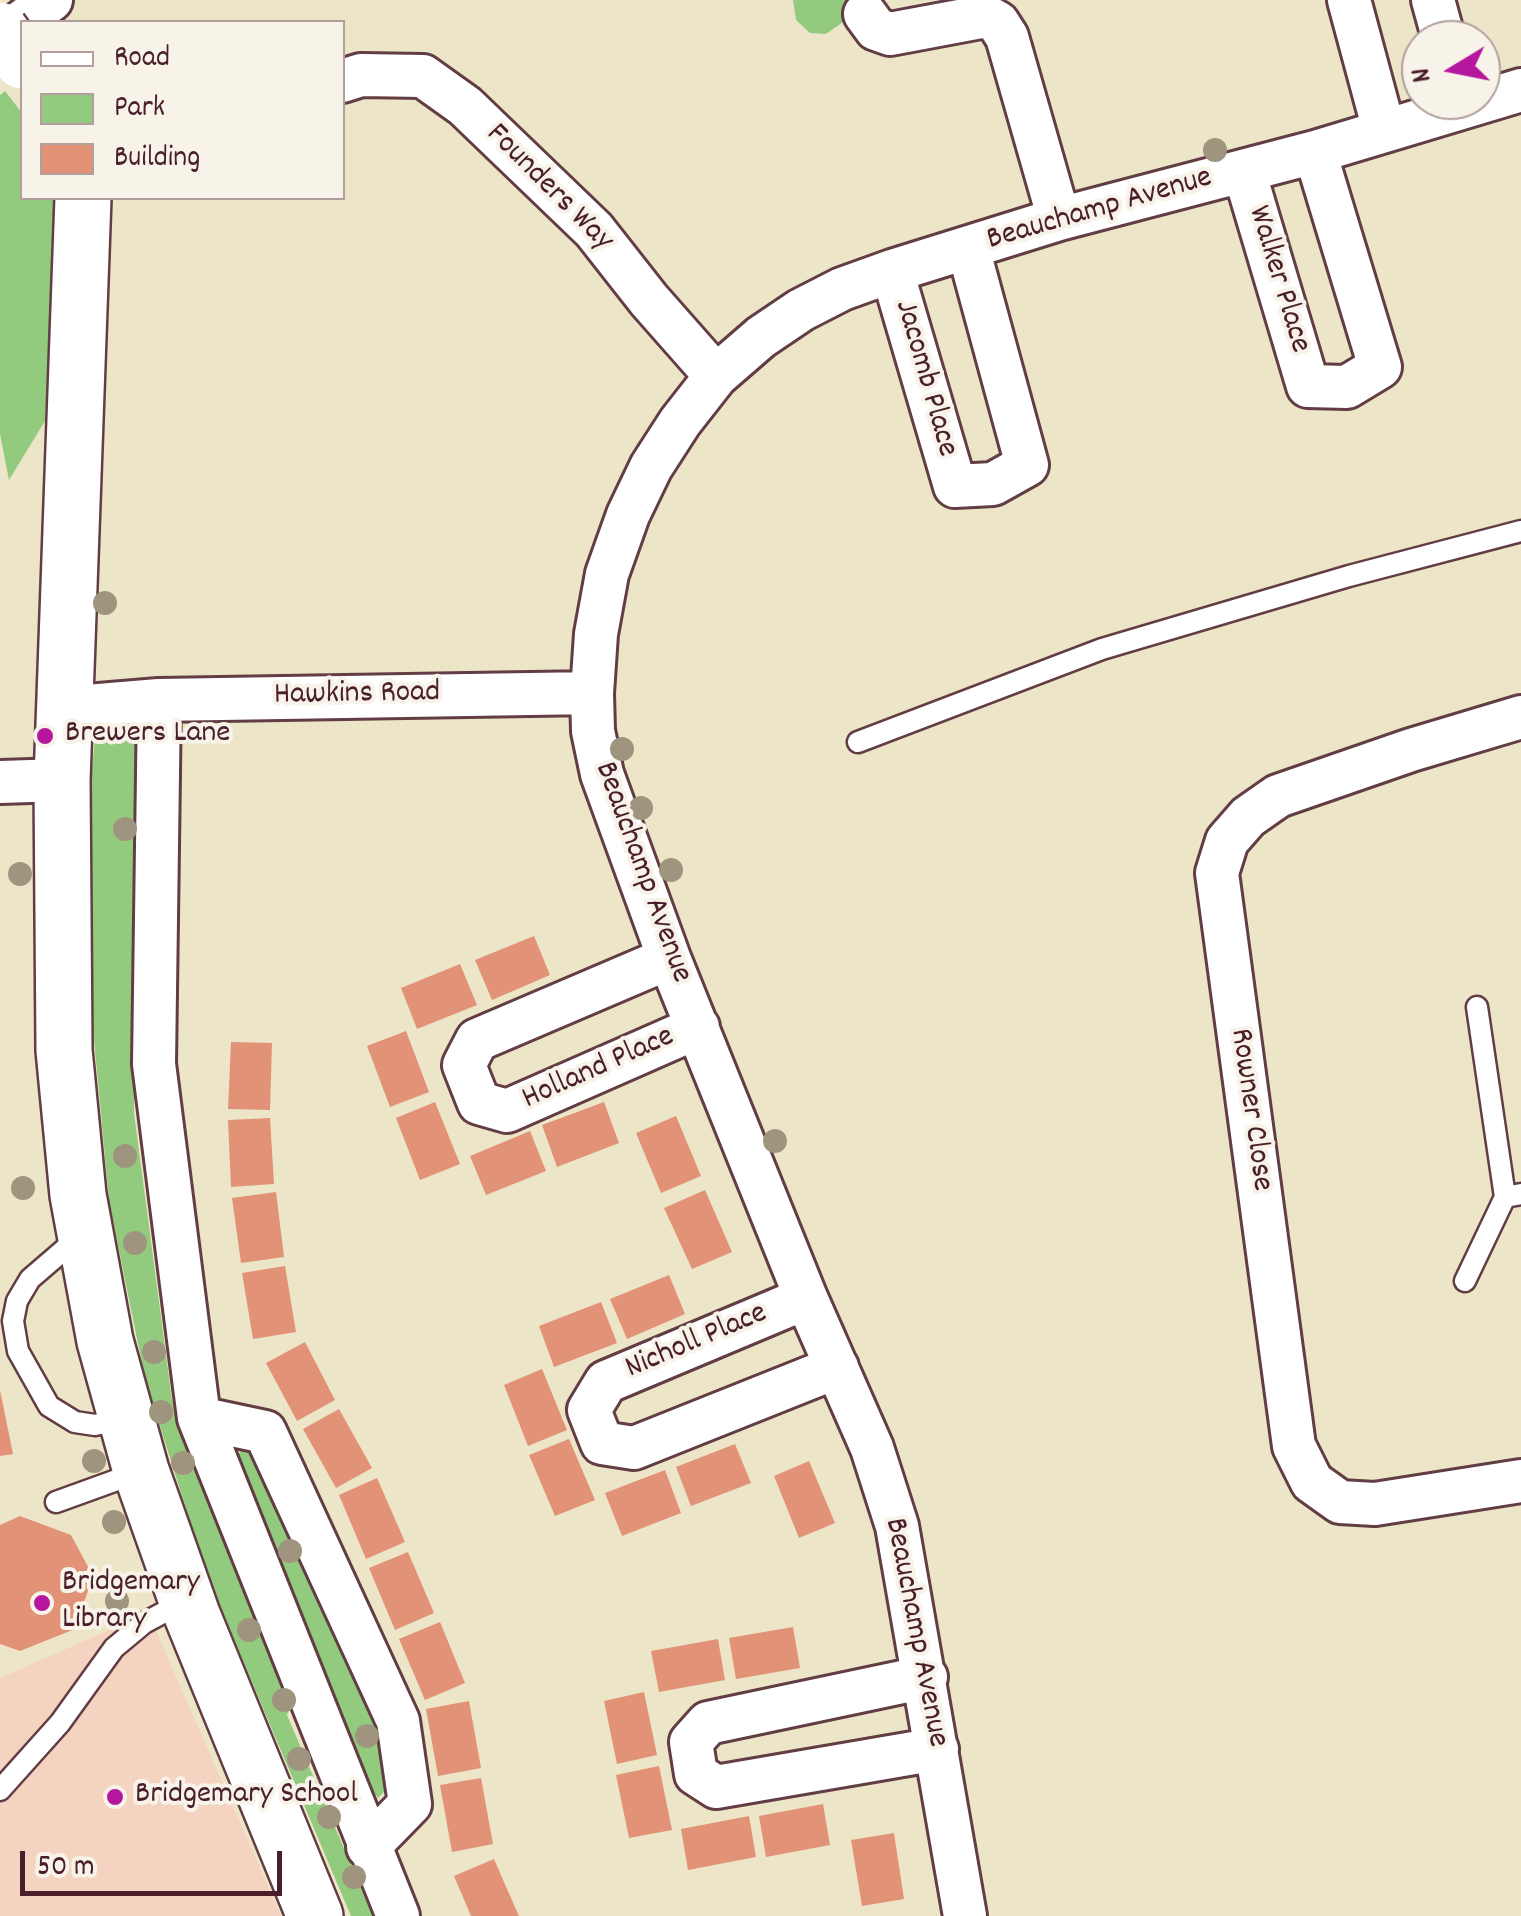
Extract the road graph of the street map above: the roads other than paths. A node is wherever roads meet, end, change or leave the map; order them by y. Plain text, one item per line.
1 (50, 0) edge
2 (1349, 0) edge
3 (864, 14) dead end
4 (24, 20) edge
5 (20, 23) edge
6 (0, 30) edge
7 (0, 38) edge
8 (20, 58) edge
9 (345, 80) edge
10 (1414, 120) edge
11 (1384, 130) junction
12 (1315, 152) junction
13 (1244, 171) junction
14 (83, 200) edge
15 (1059, 219) junction
16 (968, 248) junction
17 (892, 272) junction
18 (716, 376) junction
19 (1521, 531) edge
20 (592, 693) junction
21 (159, 700) junction
22 (63, 708) junction
23 (1521, 717) edge
24 (858, 742) dead end
25 (62, 780) junction
26 (0, 782) edge
27 (669, 958) junction
28 (1477, 1007) dead end
29 (698, 1026) junction
30 (1513, 1195) edge
31 (85, 1232) junction
32 (1466, 1281) dead end
33 (806, 1298) junction
34 (836, 1368) junction
35 (198, 1418) junction
36 (126, 1419) junction
37 (140, 1471) junction
38 (1521, 1481) edge
39 (56, 1502) dead end
40 (186, 1600) junction
41 (926, 1678) junction
42 (937, 1749) junction
43 (0, 1790) edge
44 (368, 1847) junction
45 (316, 1916) edge
46 (398, 1916) edge
47 (965, 1916) edge

1 - 4 street
2 - 11 street
3 - 15 street
5 - 7 street
6 - 8 street, bridge
9 - 18 street, Founders Way
10 - 11 street, Beauchamp Avenue
11 - 12 street, Beauchamp Avenue
12 - 13 street, Beauchamp Avenue
12 - 13 street, Walker Place
13 - 15 street, Beauchamp Avenue
14 - 22 street
15 - 16 street, Beauchamp Avenue
16 - 17 street, Beauchamp Avenue
16 - 17 street, Jacomb Place
17 - 18 street, Beauchamp Avenue
18 - 20 street, Beauchamp Avenue
19 - 24 lane
20 - 21 street, Hawkins Road
20 - 27 street, Beauchamp Avenue
21 - 22 street, Hawkins Road
21 - 35 street
22 - 25 street
23 - 38 street, Rowner Close
25 - 26 street
25 - 31 street
27 - 29 street, Beauchamp Avenue
27 - 29 street, Holland Place
28 - 30 lane
29 - 33 street, Beauchamp Avenue
30 - 32 lane
31 - 36 street
31 - 36 lane
33 - 34 street, Beauchamp Avenue
33 - 34 street, Nicholl Place
34 - 41 street, Beauchamp Avenue
35 - 44 street
35 - 44 street
36 - 37 street
37 - 39 lane
37 - 40 street
40 - 43 lane
40 - 45 street
41 - 42 street, Beauchamp Avenue
41 - 42 street
42 - 47 street, Beauchamp Avenue
44 - 46 street

